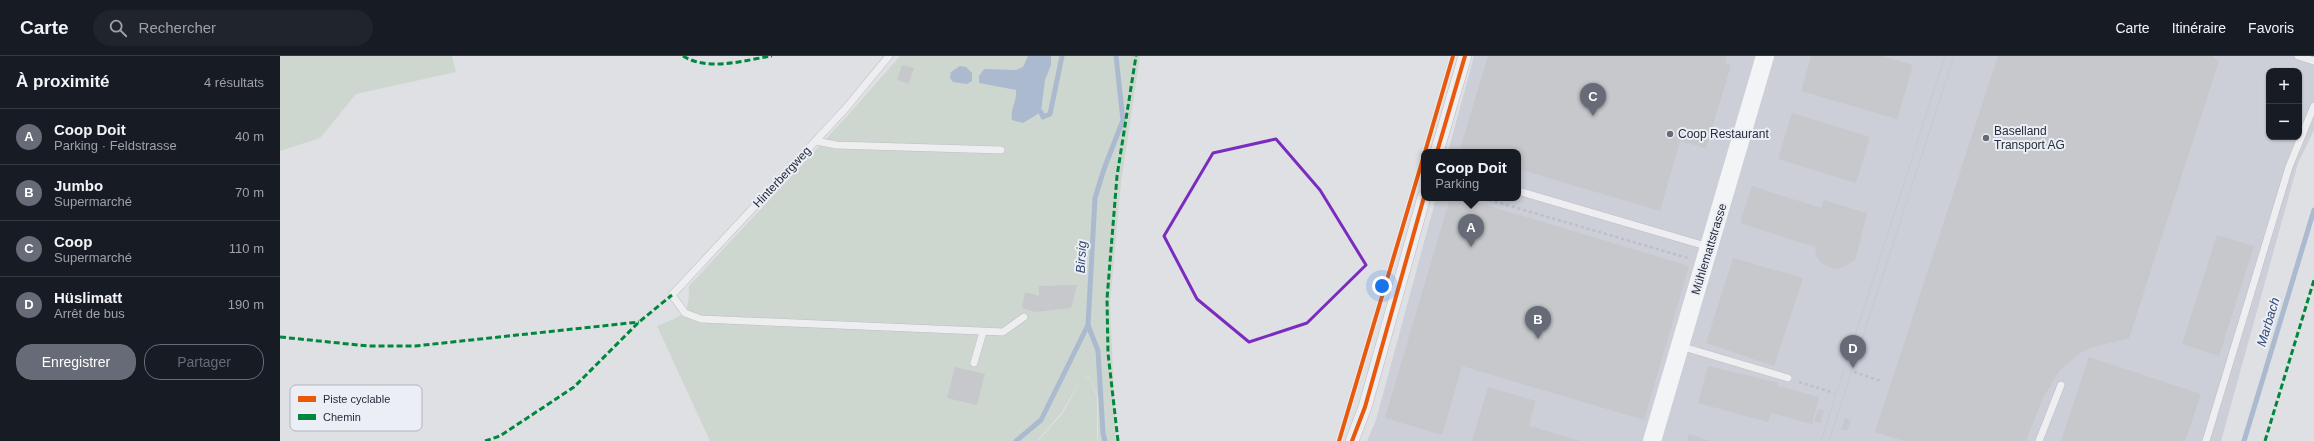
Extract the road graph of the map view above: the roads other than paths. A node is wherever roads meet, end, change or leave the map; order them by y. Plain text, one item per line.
1 (889, 56) edge
2 (1465, 56) edge
3 (1765, 56) edge
4 (2298, 56) edge
5 (2314, 61) edge
6 (2314, 106) edge
7 (816, 141) junction
8 (1438, 149) edge
9 (1001, 150) dead end
10 (1521, 191) edge
11 (1423, 201) edge
12 (1707, 255) junction
13 (1024, 317) dead end
14 (983, 332) junction
15 (1680, 346) junction
16 (974, 363) dead end
17 (1788, 378) road end
18 (2061, 385) dead end
19 (1352, 441) edge
20 (1652, 441) edge
21 (2039, 441) edge
22 (2206, 441) edge

1 - 7 lane, Hinterbergweg
2 - 8 street
3 - 12 main road, Mühlemattstrasse
4 - 5 lane
6 - 22 lane
7 - 9 lane
7 - 14 lane, Hinterbergweg
10 - 12 lane
11 - 19 street
12 - 15 main road, Mühlemattstrasse
13 - 14 lane
14 - 16 lane
15 - 17 lane
15 - 20 main road, Mühlemattstrasse
18 - 21 lane

